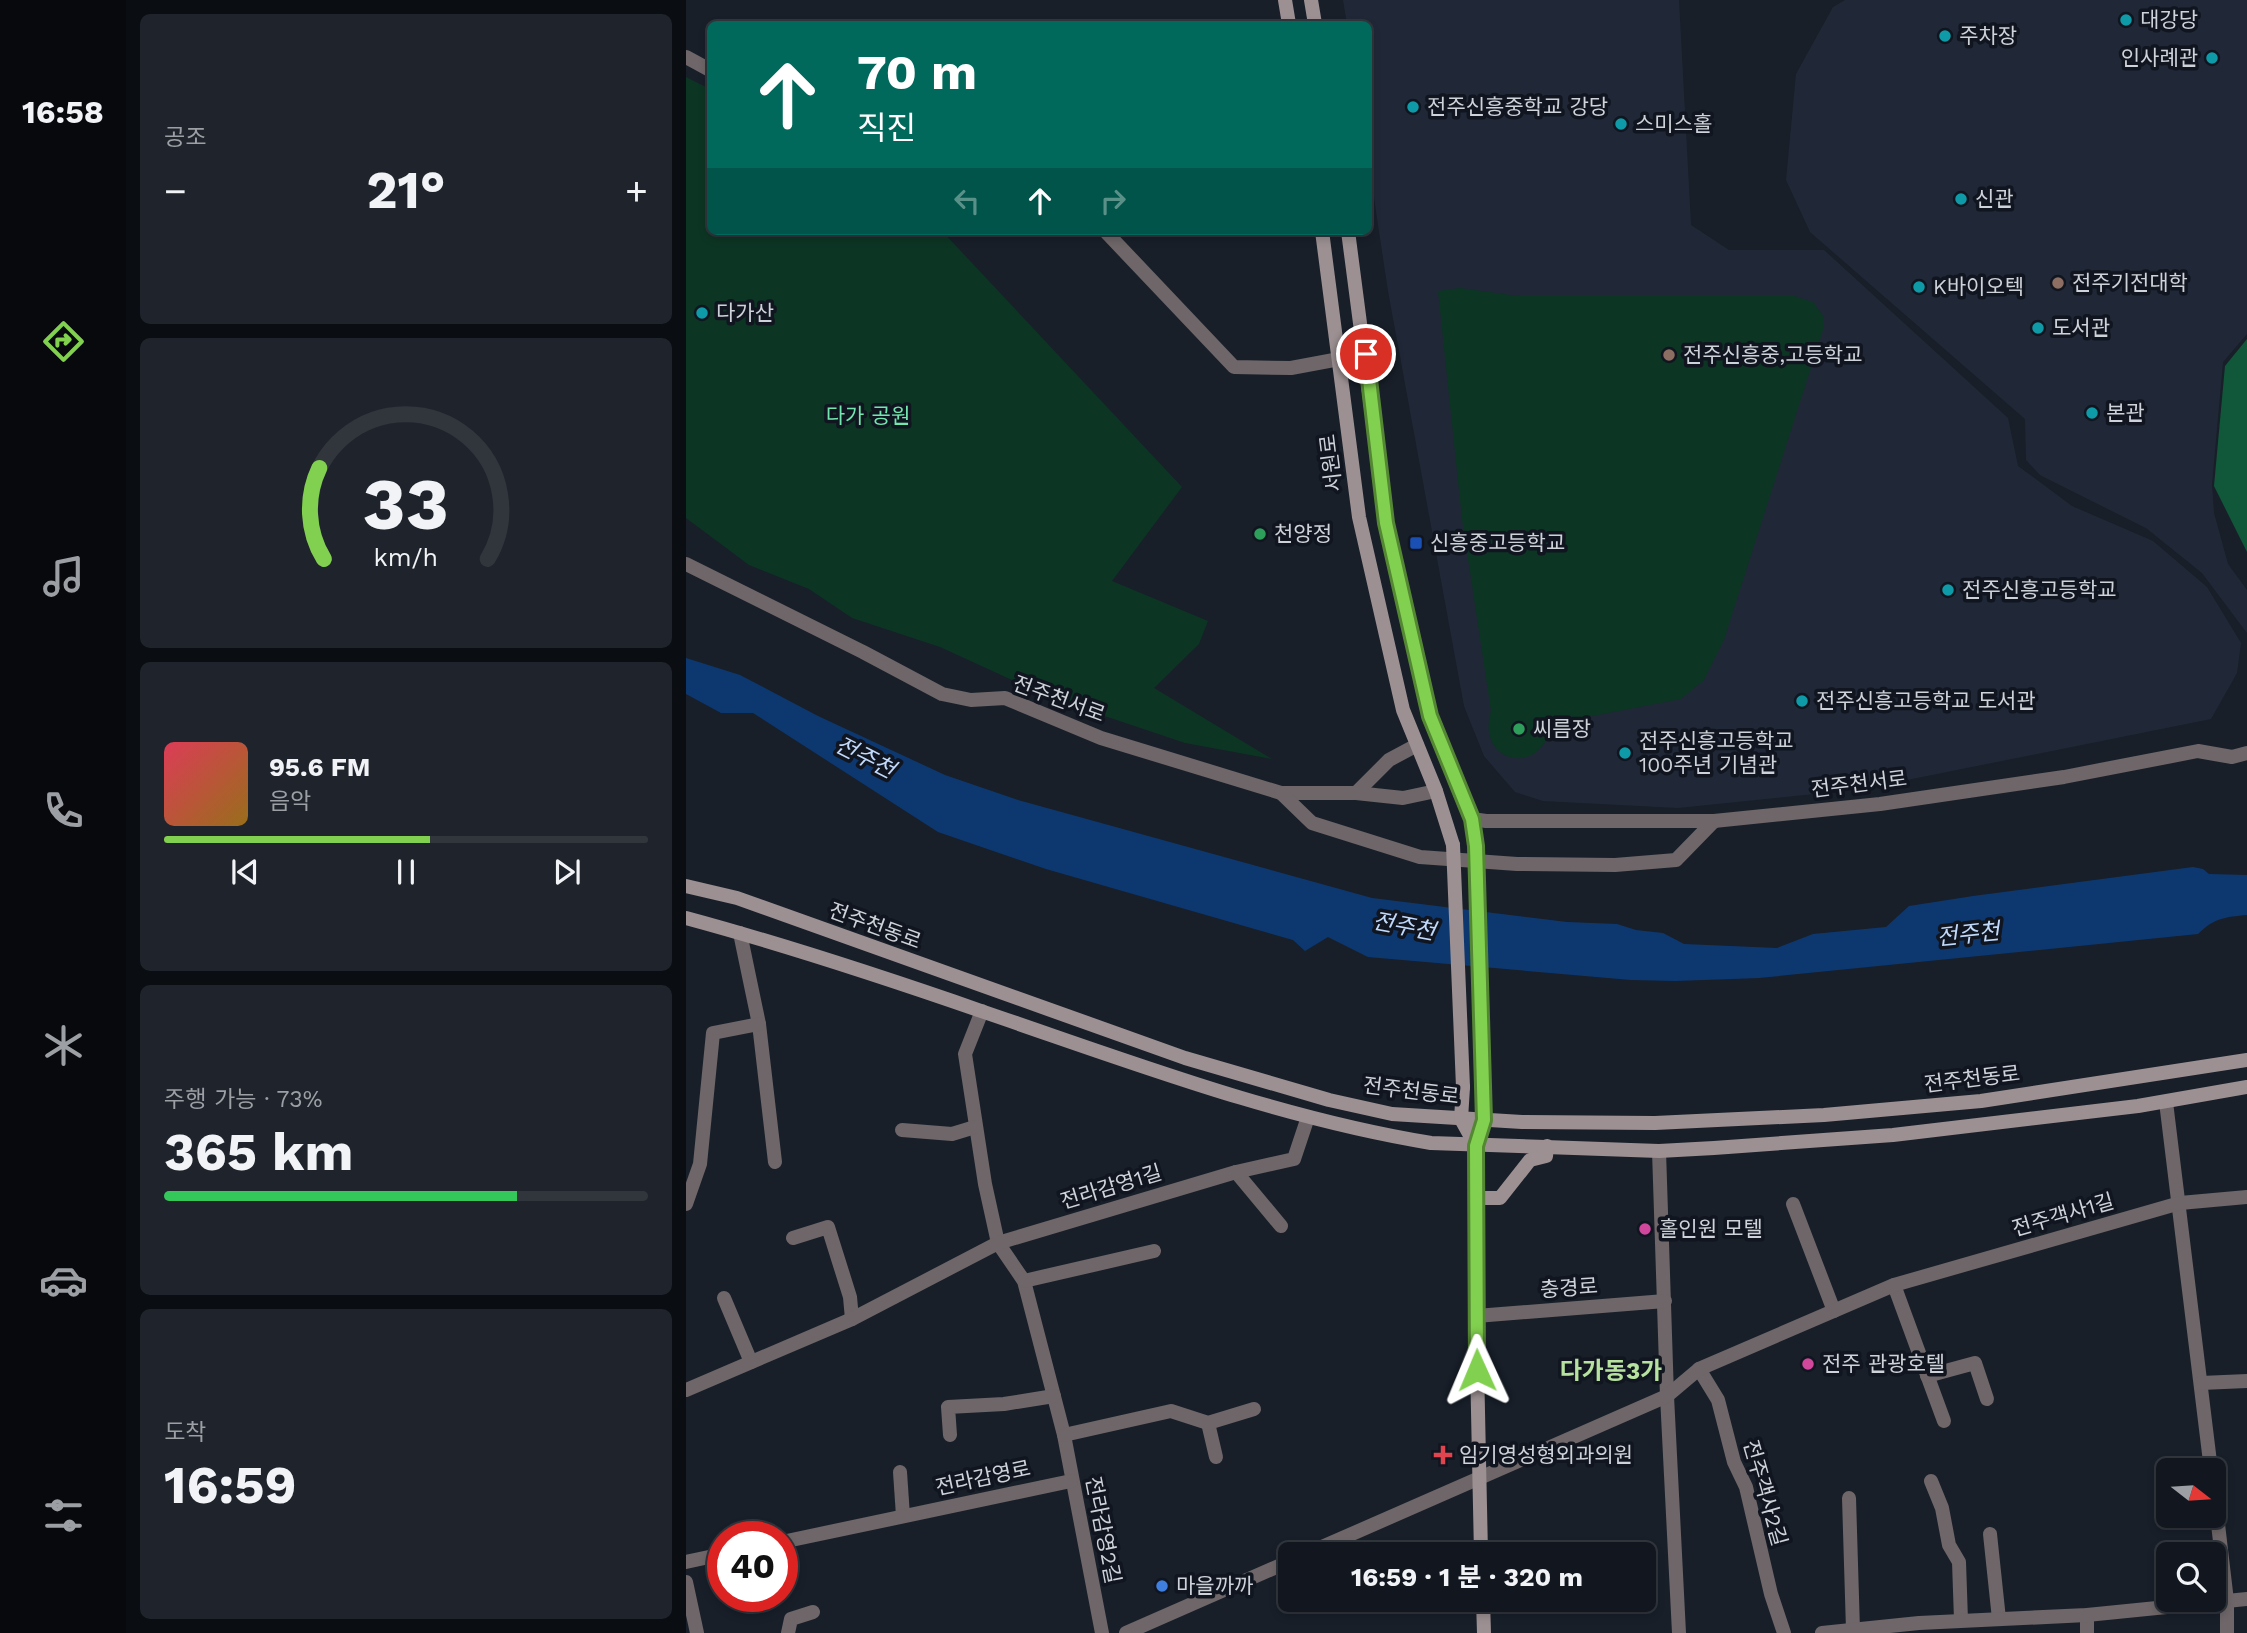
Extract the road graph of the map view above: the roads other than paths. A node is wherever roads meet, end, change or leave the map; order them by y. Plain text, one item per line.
1 (1285, 0) edge
2 (1311, 0) edge
3 (1288, 21) edge
4 (1314, 21) edge
5 (686, 57) edge
6 (707, 68) edge
7 (1109, 235) edge
8 (1323, 235) edge
9 (1349, 235) edge
10 (1366, 354) junction
11 (1340, 359) junction
12 (686, 564) edge
13 (1417, 745) junction
14 (2247, 753) edge
15 (1436, 791) junction
16 (1281, 793) junction
17 (1356, 793) junction
18 (1472, 819) junction
19 (1714, 821) junction
20 (686, 886) edge
21 (686, 918) edge
22 (740, 933) junction
23 (982, 1011) junction
24 (759, 1024) junction
25 (2247, 1060) edge
26 (2247, 1087) edge
27 (2166, 1102) junction
28 (1308, 1117) junction
29 (1461, 1118) junction
30 (1484, 1120) junction
31 (975, 1127) junction
32 (902, 1130) dead end
33 (1476, 1146) junction
34 (1547, 1146) junction
35 (1659, 1151) junction
36 (775, 1162) dead end
37 (1236, 1172) junction
38 (2247, 1197) edge
39 (1476, 1198) junction
40 (2180, 1203) junction
41 (686, 1204) edge
42 (1793, 1204) dead end
43 (1281, 1226) dead end
44 (793, 1238) dead end
45 (999, 1243) junction
46 (1154, 1251) dead end
47 (1024, 1281) junction
48 (1894, 1285) junction
49 (724, 1298) dead end
50 (1665, 1301) junction
51 (1833, 1311) junction
52 (1476, 1316) junction
53 (852, 1319) junction
54 (751, 1362) junction
55 (1699, 1369) junction
56 (1927, 1376) junction
57 (2247, 1381) edge
58 (2201, 1383) junction
59 (686, 1390) edge
60 (1054, 1396) junction
61 (1667, 1396) junction
62 (1987, 1399) dead end
63 (1254, 1409) dead end
64 (1944, 1421) dead end
65 (1208, 1423) junction
66 (950, 1435) dead end
67 (1064, 1435) junction
68 (1216, 1457) dead end
69 (2210, 1458) edge
70 (900, 1472) dead end
71 (1479, 1479) junction
72 (1931, 1481) dead end
73 (1071, 1482) junction
74 (1849, 1497) dead end
75 (903, 1516) junction
76 (2218, 1528) edge
77 (1990, 1534) dead end
78 (798, 1539) edge
79 (1334, 1542) edge
80 (1481, 1542) edge
81 (707, 1557) edge
82 (686, 1562) edge
83 (1278, 1566) edge
84 (686, 1581) edge
85 (2247, 1599) edge
86 (2227, 1601) junction
87 (813, 1612) dead end
88 (1483, 1612) edge
89 (2087, 1615) junction
90 (1999, 1619) junction
91 (1961, 1620) junction
92 (1919, 1628) edge
93 (1853, 1630) junction
94 (697, 1633) edge
95 (788, 1633) edge
96 (1102, 1633) edge
97 (1126, 1633) edge
98 (1484, 1633) edge
99 (1679, 1633) edge
100 (1784, 1633) edge
101 (1822, 1633) edge
102 (2087, 1633) edge
103 (2227, 1633) edge

1 - 3 street
2 - 4 street
5 - 6 street
7 - 11 street
8 - 11 street, 서원로
9 - 10 street
10 - 11 street
10 - 18 street
11 - 13 street, 서원로
12 - 16 street, 전주천서로
13 - 15 street, 서원로
13 - 17 street
14 - 19 street, 전주천서로
15 - 17 street, 전주천서로
15 - 29 street, 서원로, bridge
16 - 17 street, 전주천서로
16 - 19 street
18 - 19 street, 전주천서로
18 - 30 street, bridge
20 - 29 street, 전주천동로
21 - 22 street, 전주천동로
22 - 23 street, 전주천동로
22 - 24 street
23 - 28 street, 전주천동로
23 - 31 street
24 - 36 street
24 - 41 street
25 - 30 street, 전주천동로
26 - 27 street, 전주천동로
27 - 35 street, 전주천동로
27 - 40 street
28 - 33 street, 전주천동로
28 - 37 street, 전라감영1길
29 - 30 street, 전주천동로
29 - 33 street
30 - 33 street
31 - 32 street
31 - 45 street
33 - 34 street, 전주천동로
33 - 39 street
34 - 35 street, 전주천동로
34 - 39 street
35 - 50 street
37 - 43 street
37 - 45 street, 전라감영1길
38 - 40 street, 전주객사1길
39 - 52 street
40 - 48 street, 전주객사1길
40 - 58 street
42 - 51 street
44 - 53 street
45 - 47 street
45 - 53 street, 전라감영1길
46 - 47 street
47 - 60 street
48 - 51 street, 전주객사1길
48 - 56 street
49 - 54 street
50 - 52 street, 충경로
50 - 61 street
51 - 55 street, 전주객사1길
52 - 71 street
53 - 54 street, 전라감영1길
54 - 59 street, 전라감영1길
55 - 61 street, 전주객사1길
55 - 100 street, 전주객사2길
56 - 62 street
56 - 64 street
57 - 58 street
58 - 69 street
60 - 66 street
60 - 67 street, 전라감영2길
61 - 71 street, 전주객사1길
61 - 99 street
63 - 65 street
65 - 67 street
65 - 68 street
67 - 73 street, 전라감영2길
70 - 75 street
71 - 79 street
71 - 80 street
72 - 91 street
73 - 75 street, 전라감영로
73 - 96 street, 전라감영2길
74 - 93 street
75 - 78 street, 전라감영로
76 - 86 street
77 - 90 street
81 - 82 street
83 - 97 street
84 - 94 street
85 - 86 street
86 - 89 street
86 - 103 street
87 - 95 street
88 - 98 street
89 - 90 street
89 - 102 street
90 - 91 street
91 - 92 street
92 - 93 street
93 - 101 street

